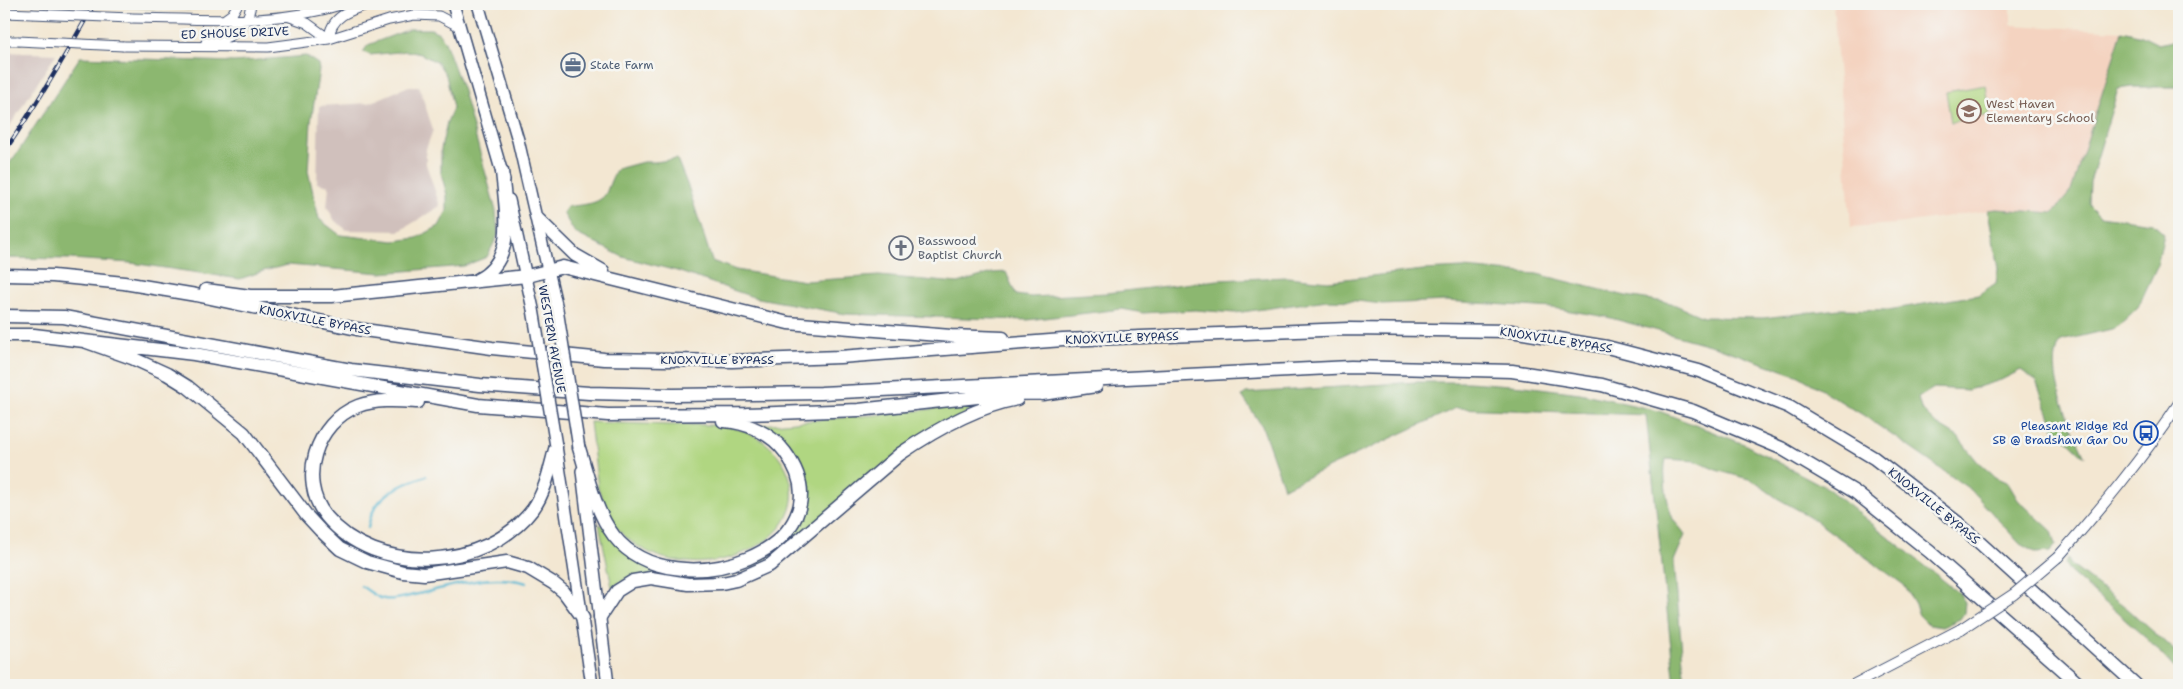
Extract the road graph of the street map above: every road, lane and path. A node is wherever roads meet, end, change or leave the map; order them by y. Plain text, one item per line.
1 (238, 4) edge
2 (251, 4) edge
3 (344, 4) edge
4 (370, 4) edge
5 (453, 4) edge
6 (478, 6) edge
7 (4, 14) edge
8 (288, 17) junction
9 (225, 19) junction
10 (247, 20) junction
11 (460, 27) junction
12 (329, 39) junction
13 (4, 41) edge
14 (157, 47) junction
15 (502, 171) junction
16 (537, 218) junction
17 (548, 270) junction
18 (4, 275) edge
19 (527, 276) junction
20 (628, 282) junction
21 (124, 283) junction
22 (472, 283) junction
23 (4, 316) edge
24 (4, 335) edge
25 (1063, 340) junction
26 (84, 341) junction
27 (1148, 377) junction
28 (1049, 393) junction
29 (2179, 403) edge
30 (478, 405) junction
31 (608, 415) junction
32 (556, 446) junction
33 (579, 448) junction
34 (600, 617) junction
35 (583, 618) junction
36 (592, 685) edge
37 (608, 685) edge
38 (1853, 685) edge
39 (2080, 685) edge
40 (2136, 685) edge

1 - 9 street
2 - 10 street
3 - 8 street, ED SHOUSE DRIVE
4 - 12 street
5 - 11 main road, WESTERN AVENUE
6 - 16 main road, WESTERN AVENUE
7 - 9 street, ED SHOUSE DRIVE, bridge
8 - 10 street, ED SHOUSE DRIVE
8 - 12 street
9 - 10 street, ED SHOUSE DRIVE
10 - 14 street
11 - 12 street, ED SHOUSE DRIVE
11 - 15 main road, WESTERN AVENUE
12 - 14 street, ED SHOUSE DRIVE
13 - 14 street, ED SHOUSE DRIVE, bridge
15 - 19 main road, WESTERN AVENUE
15 - 22 highway
16 - 17 main road, WESTERN AVENUE
16 - 20 highway
17 - 19 highway
17 - 20 highway
17 - 33 main road, WESTERN AVENUE, bridge
18 - 21 highway, KNOXVILLE BYPASS
19 - 22 highway
19 - 32 main road, WESTERN AVENUE, bridge
20 - 25 highway
21 - 22 highway
21 - 25 highway, KNOXVILLE BYPASS
23 - 27 highway
24 - 26 highway
25 - 40 highway, KNOXVILLE BYPASS
26 - 30 highway
26 - 35 highway
27 - 28 highway
27 - 39 highway
28 - 31 highway
28 - 34 highway
29 - 38 main road, bridge
30 - 31 highway
30 - 32 highway
31 - 33 highway
32 - 35 main road, WESTERN AVENUE
33 - 34 main road, WESTERN AVENUE
34 - 37 main road, WESTERN AVENUE
35 - 36 main road, WESTERN AVENUE

